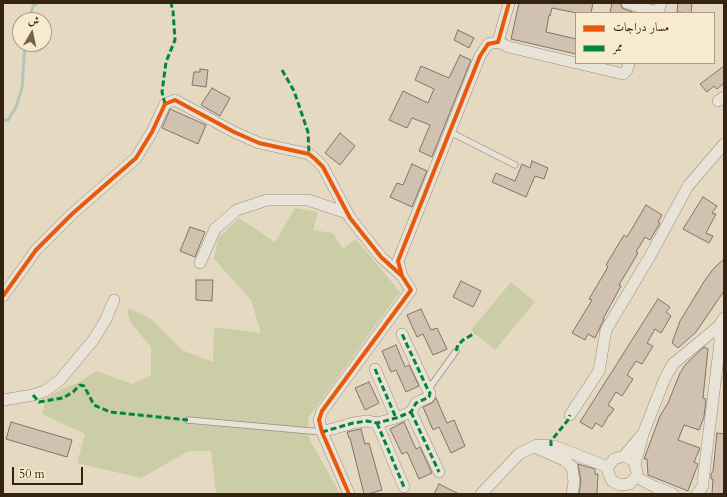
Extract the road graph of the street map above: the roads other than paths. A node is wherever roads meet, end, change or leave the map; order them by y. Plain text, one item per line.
1 (509, 3) edge
2 (627, 3) edge
3 (661, 3) edge
4 (643, 11) edge
5 (498, 42) junction
6 (575, 63) edge
7 (581, 64) edge
8 (629, 64) edge
9 (450, 132) junction
10 (724, 144) edge
11 (516, 165) dead end
12 (347, 213) junction
13 (200, 263) dead end
14 (402, 276) junction
15 (3, 296) edge
16 (114, 300) dead end
17 (721, 322) edge
18 (402, 334) dead end
19 (456, 351) dead end
20 (375, 369) dead end
21 (428, 390) junction
22 (3, 400) edge
23 (411, 412) junction
24 (570, 415) dead end
25 (396, 418) junction
26 (188, 420) dead end
27 (377, 423) junction
28 (322, 432) junction
29 (643, 434) junction
30 (533, 447) junction
31 (624, 456) junction
32 (635, 464) junction
33 (608, 467) junction
34 (439, 472) dead end
35 (634, 479) junction
36 (404, 487) dead end
37 (623, 490) edge
38 (349, 494) edge
39 (481, 494) edge
40 (572, 494) edge
41 (634, 494) edge
42 (673, 494) edge
43 (697, 494) edge

1 - 5 street
2 - 4 street
3 - 4 street
5 - 6 street
5 - 9 street
7 - 8 street
9 - 11 lane
9 - 14 street
10 - 24 street
12 - 13 street
12 - 14 street
12 - 15 street
14 - 28 street
16 - 22 street
17 - 29 street
17 - 43 street
18 - 21 street
19 - 21 lane
20 - 25 street
21 - 23 street
23 - 25 street
23 - 34 street
25 - 27 street
26 - 28 lane
27 - 28 street
27 - 36 street
28 - 38 street
29 - 31 street
29 - 32 street
30 - 33 street
30 - 39 street
30 - 40 street
31 - 32 street
31 - 33 street
32 - 35 street
33 - 37 street
35 - 37 street
35 - 41 street
35 - 42 street

